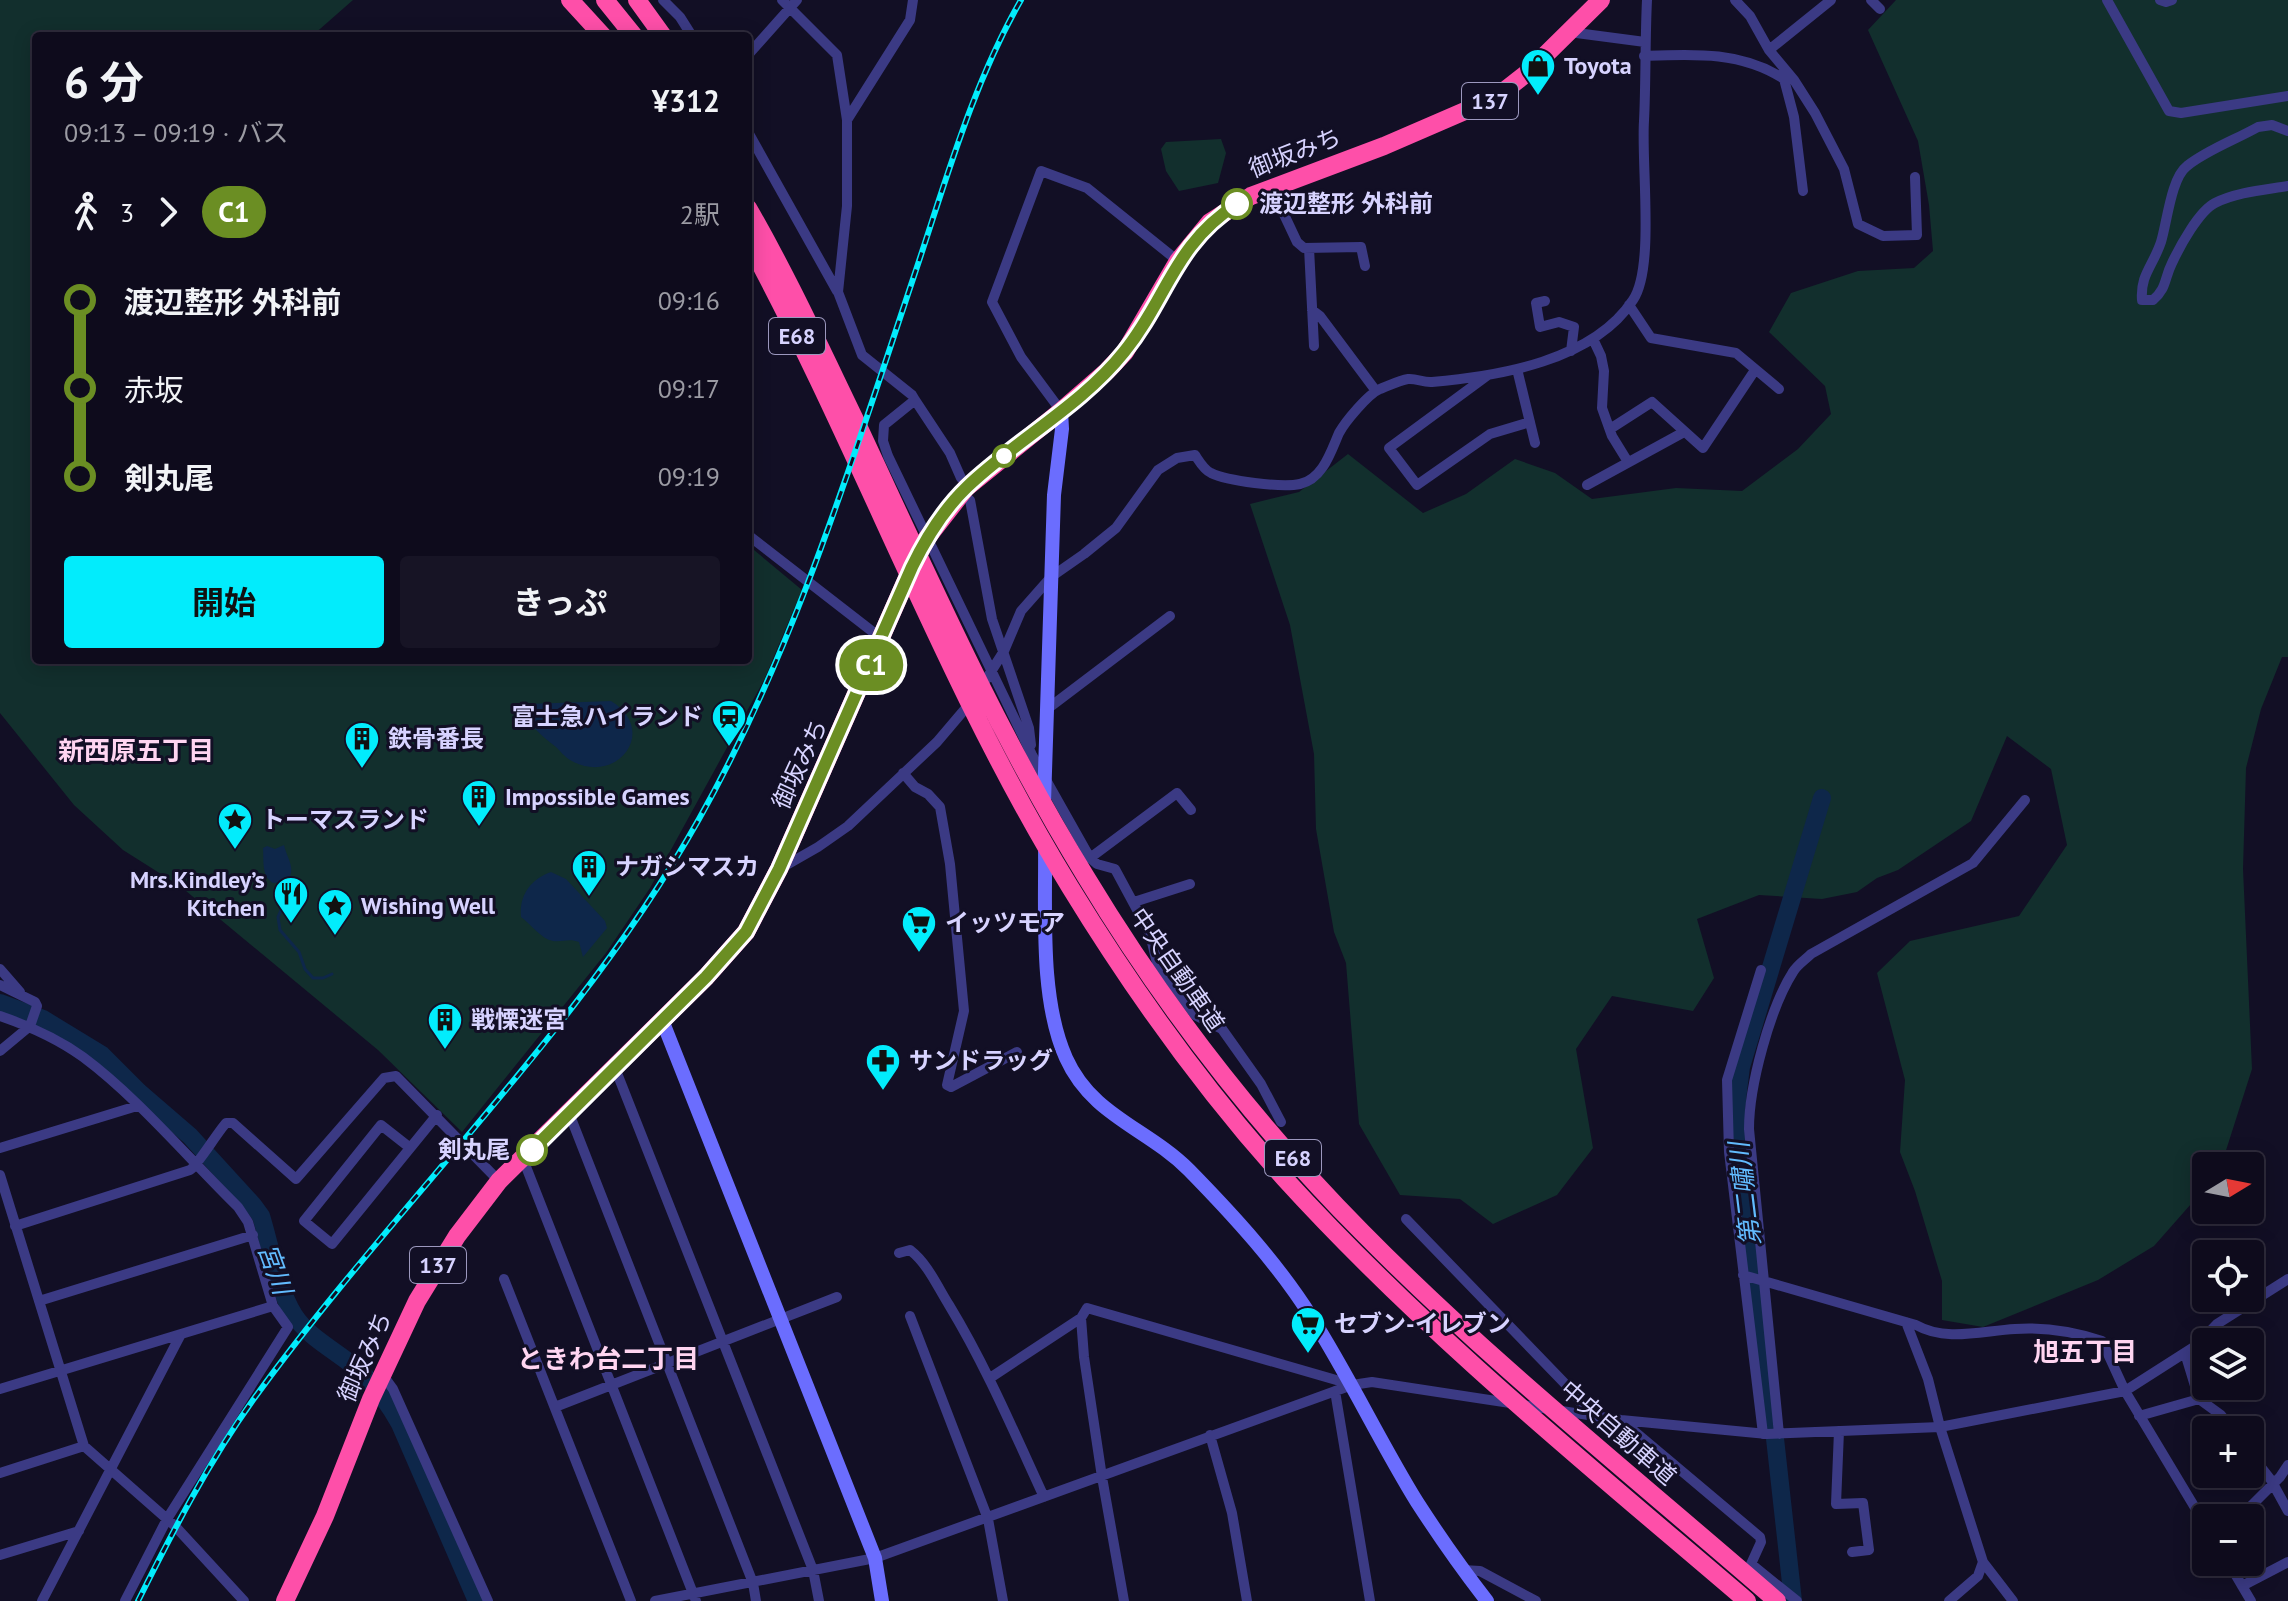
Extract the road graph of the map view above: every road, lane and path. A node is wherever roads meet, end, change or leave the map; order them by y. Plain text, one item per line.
1 (570, 0) edge
2 (583, 0) edge
3 (605, 0) edge
4 (637, 0) edge
5 (663, 0) edge
6 (913, 0) edge
7 (1601, 0) edge
8 (1647, 0) edge
9 (1735, 0) edge
10 (1831, 0) edge
11 (1871, 0) edge
12 (2107, 0) edge
13 (2160, 0) edge
14 (2172, 0) edge
15 (790, 2) edge
16 (1880, 9) dead end
17 (599, 32) edge
18 (610, 32) edge
19 (631, 32) edge
20 (660, 32) edge
21 (689, 32) edge
22 (1569, 32) junction
23 (1645, 42) junction
24 (752, 50) edge
25 (1769, 50) junction
26 (1644, 56) junction
27 (2288, 96) edge
28 (847, 120) junction
29 (2288, 131) edge
30 (752, 139) edge
31 (1915, 177) dead end
32 (2288, 186) edge
33 (1272, 189) junction
34 (1803, 191) dead end
35 (752, 197) edge
36 (752, 215) edge
37 (1309, 248) junction
38 (752, 249) edge
39 (1178, 261) junction
40 (1365, 266) dead end
41 (838, 292) junction
42 (1545, 301) dead end
43 (1629, 305) junction
44 (1312, 310) junction
45 (1593, 339) junction
46 (1314, 346) dead end
47 (821, 348) junction
48 (1571, 351) junction
49 (1517, 369) junction
50 (1755, 370) junction
51 (1490, 374) junction
52 (1779, 389) dead end
53 (1376, 391) junction
54 (915, 400) junction
55 (1061, 411) junction
56 (1530, 422) junction
57 (1610, 429) junction
58 (1684, 432) junction
59 (1535, 443) dead end
60 (1628, 462) junction
61 (961, 478) dead end
62 (1587, 485) dead end
63 (970, 500) dead end
64 (752, 538) edge
65 (927, 538) junction
66 (1051, 577) junction
67 (1170, 616) dead end
68 (882, 639) junction
69 (1004, 651) junction
70 (992, 673) junction
71 (1046, 710) junction
72 (1032, 755) junction
73 (903, 773) junction
74 (1043, 777) junction
75 (2025, 800) dead end
76 (1191, 810) dead end
77 (779, 869) junction
78 (1082, 874) junction
79 (1190, 884) dead end
80 (1134, 902) junction
81 (0, 969) edge
82 (1761, 970) dead end
83 (0, 985) edge
84 (24, 996) junction
85 (0, 1016) edge
86 (662, 1020) junction
87 (30, 1024) junction
88 (0, 1051) edge
89 (1017, 1052) dead end
90 (615, 1068) junction
91 (137, 1106) junction
92 (569, 1113) junction
93 (437, 1115) junction
94 (1281, 1122) dead end
95 (409, 1147) junction
96 (0, 1148) edge
97 (523, 1159) junction
98 (198, 1164) junction
99 (0, 1175) edge
100 (499, 1181) junction
101 (1406, 1219) dead end
102 (15, 1226) junction
103 (253, 1235) junction
104 (899, 1253) dead end
105 (1746, 1276) junction
106 (504, 1279) dead end
107 (2288, 1279) edge
108 (1762, 1281) junction
109 (837, 1297) dead end
110 (39, 1301) junction
111 (273, 1306) junction
112 (910, 1316) dead end
113 (1081, 1318) junction
114 (781, 1319) junction
115 (1906, 1322) junction
116 (180, 1336) junction
117 (723, 1342) junction
118 (2185, 1353) junction
119 (669, 1364) junction
120 (59, 1370) junction
121 (2192, 1376) edge
122 (990, 1378) junction
123 (377, 1385) junction
124 (1352, 1385) junction
125 (611, 1387) junction
126 (0, 1389) edge
127 (1335, 1391) junction
128 (2125, 1391) junction
129 (2195, 1400) edge
130 (2200, 1400) edge
131 (555, 1407) junction
132 (1589, 1415) junction
133 (2139, 1416) junction
134 (2222, 1416) edge
135 (1621, 1420) junction
136 (1940, 1427) junction
137 (1839, 1431) junction
138 (1765, 1434) junction
139 (1779, 1434) junction
140 (1210, 1435) junction
141 (84, 1446) junction
142 (2288, 1465) edge
143 (112, 1469) junction
144 (2264, 1471) edge
145 (0, 1473) edge
146 (1102, 1477) junction
147 (2273, 1483) junction
148 (1044, 1497) junction
149 (2193, 1504) edge
150 (2253, 1504) edge
151 (2288, 1511) edge
152 (167, 1519) junction
153 (988, 1519) junction
154 (79, 1531) junction
155 (1852, 1552) dead end
156 (0, 1555) edge
157 (875, 1558) junction
158 (1983, 1562) junction
159 (2288, 1562) edge
160 (813, 1570) junction
161 (1463, 1570) junction
162 (2236, 1576) edge
163 (753, 1583) junction
164 (2242, 1586) junction
165 (695, 1597) edge
166 (1772, 1597) edge
167 (42, 1601) edge
168 (125, 1601) edge
169 (244, 1601) edge
170 (285, 1601) edge
171 (488, 1601) edge
172 (631, 1601) edge
173 (655, 1601) edge
174 (756, 1601) edge
175 (819, 1601) edge
176 (882, 1601) edge
177 (1003, 1601) edge
178 (1124, 1601) edge
179 (1247, 1601) edge
180 (1370, 1601) edge
181 (1487, 1601) edge
182 (1536, 1601) edge
183 (1747, 1601) edge
184 (1797, 1601) edge
185 (1949, 1601) edge
186 (2013, 1601) edge
187 (2251, 1601) edge

1 - 17 highway
2 - 18 highway
3 - 19 highway
4 - 20 highway
5 - 21 street
6 - 28 street
7 - 22 highway, 御坂みち / 137
8 - 23 street
9 - 25 street
10 - 25 street
11 - 16 street
12 - 27 street
13 - 14 street
15 - 24 street
15 - 28 street
22 - 23 street
22 - 33 highway, 御坂みち / 137
23 - 26 street
25 - 31 street
26 - 34 street
26 - 43 street
28 - 41 street
29 - 32 street
30 - 41 street
33 - 37 street
33 - 39 highway, 御坂みち / 137
35 - 47 highway
36 - 47 highway, 中央自動車道 / E68
37 - 40 street
37 - 44 street
38 - 78 highway, 中央自動車道 / E68
39 - 55 highway, 御坂みち / 137
39 - 55 street
41 - 54 street
42 - 48 street
43 - 45 street
43 - 50 street
44 - 46 street
44 - 53 street
45 - 48 street
45 - 57 street
47 - 78 highway, 中央自動車道 / E68
48 - 49 street
49 - 51 street
49 - 56 street
50 - 52 street
50 - 58 street
51 - 53 street
51 - 56 street
53 - 66 street
54 - 61 street
54 - 65 street
55 - 65 highway, 御坂みち / 137
55 - 66 street
56 - 59 street
57 - 58 street
57 - 60 street
58 - 60 street
60 - 62 street
63 - 69 street
64 - 68 street
65 - 68 highway, 御坂みち / 137
65 - 70 street
66 - 69 street
66 - 71 street
67 - 71 street
68 - 77 highway, 御坂みち / 137
69 - 70 street
69 - 72 street
70 - 72 street
70 - 73 street
71 - 74 street
72 - 74 street
73 - 77 street
73 - 89 street
74 - 78 street
74 - 124 street
75 - 108 street
76 - 78 street
77 - 86 highway, 御坂みち / 137
78 - 80 street
78 - 166 highway, 中央自動車道 / E68
78 - 183 highway, 中央自動車道 / E68
79 - 80 street
80 - 94 street
81 - 84 street
82 - 105 street
83 - 84 street
84 - 87 street
85 - 87 street
86 - 90 highway, 御坂みち / 137
86 - 114 street
87 - 88 street
87 - 91 street
90 - 92 highway, 御坂みち / 137
90 - 117 street
91 - 96 street
91 - 98 street
92 - 97 highway, 御坂みち / 137
92 - 119 street
93 - 95 street
93 - 98 street
93 - 100 street
95 - 95 street
97 - 100 highway, 御坂みち / 137
97 - 125 street
98 - 102 street
98 - 103 street
99 - 102 street
100 - 123 highway, 御坂みち / 137
101 - 132 street
102 - 110 street
103 - 110 street
103 - 111 street
104 - 122 street
105 - 108 street
105 - 138 street
106 - 131 street
107 - 118 street
108 - 115 street
108 - 139 street
109 - 114 street
110 - 120 street
111 - 116 street
111 - 152 street
112 - 153 street
113 - 122 street
113 - 124 street
113 - 146 street
114 - 117 street
114 - 157 street
115 - 128 street
115 - 136 street
116 - 120 street
116 - 143 street
117 - 119 street
117 - 160 street
118 - 121 street
118 - 128 street
119 - 125 street
119 - 163 street
120 - 126 street
120 - 141 street
122 - 148 street
123 - 170 highway, 御坂みち / 137
123 - 171 street
124 - 127 street
124 - 132 street
124 - 161 street
125 - 131 street
125 - 165 street
127 - 140 street
127 - 180 street
128 - 133 street
128 - 136 street
129 - 133 street
130 - 134 street
131 - 172 street
132 - 135 street
133 - 149 street
135 - 138 street
135 - 184 street
136 - 137 street
136 - 158 street
137 - 139 street
137 - 155 street
138 - 139 street
140 - 146 street
140 - 179 street
141 - 143 street
141 - 145 street
142 - 147 street
143 - 152 street
143 - 154 street
144 - 147 street
146 - 148 street
146 - 178 street
147 - 150 street
147 - 151 street
148 - 153 street
152 - 168 street
152 - 169 street
153 - 157 street
153 - 177 street
154 - 156 street
154 - 167 street
157 - 160 street
157 - 176 street
158 - 185 street
158 - 186 street
159 - 164 street
160 - 163 street
160 - 175 street
161 - 181 street
161 - 182 street
162 - 164 street
163 - 165 street
163 - 174 street
164 - 187 street
165 - 173 street

